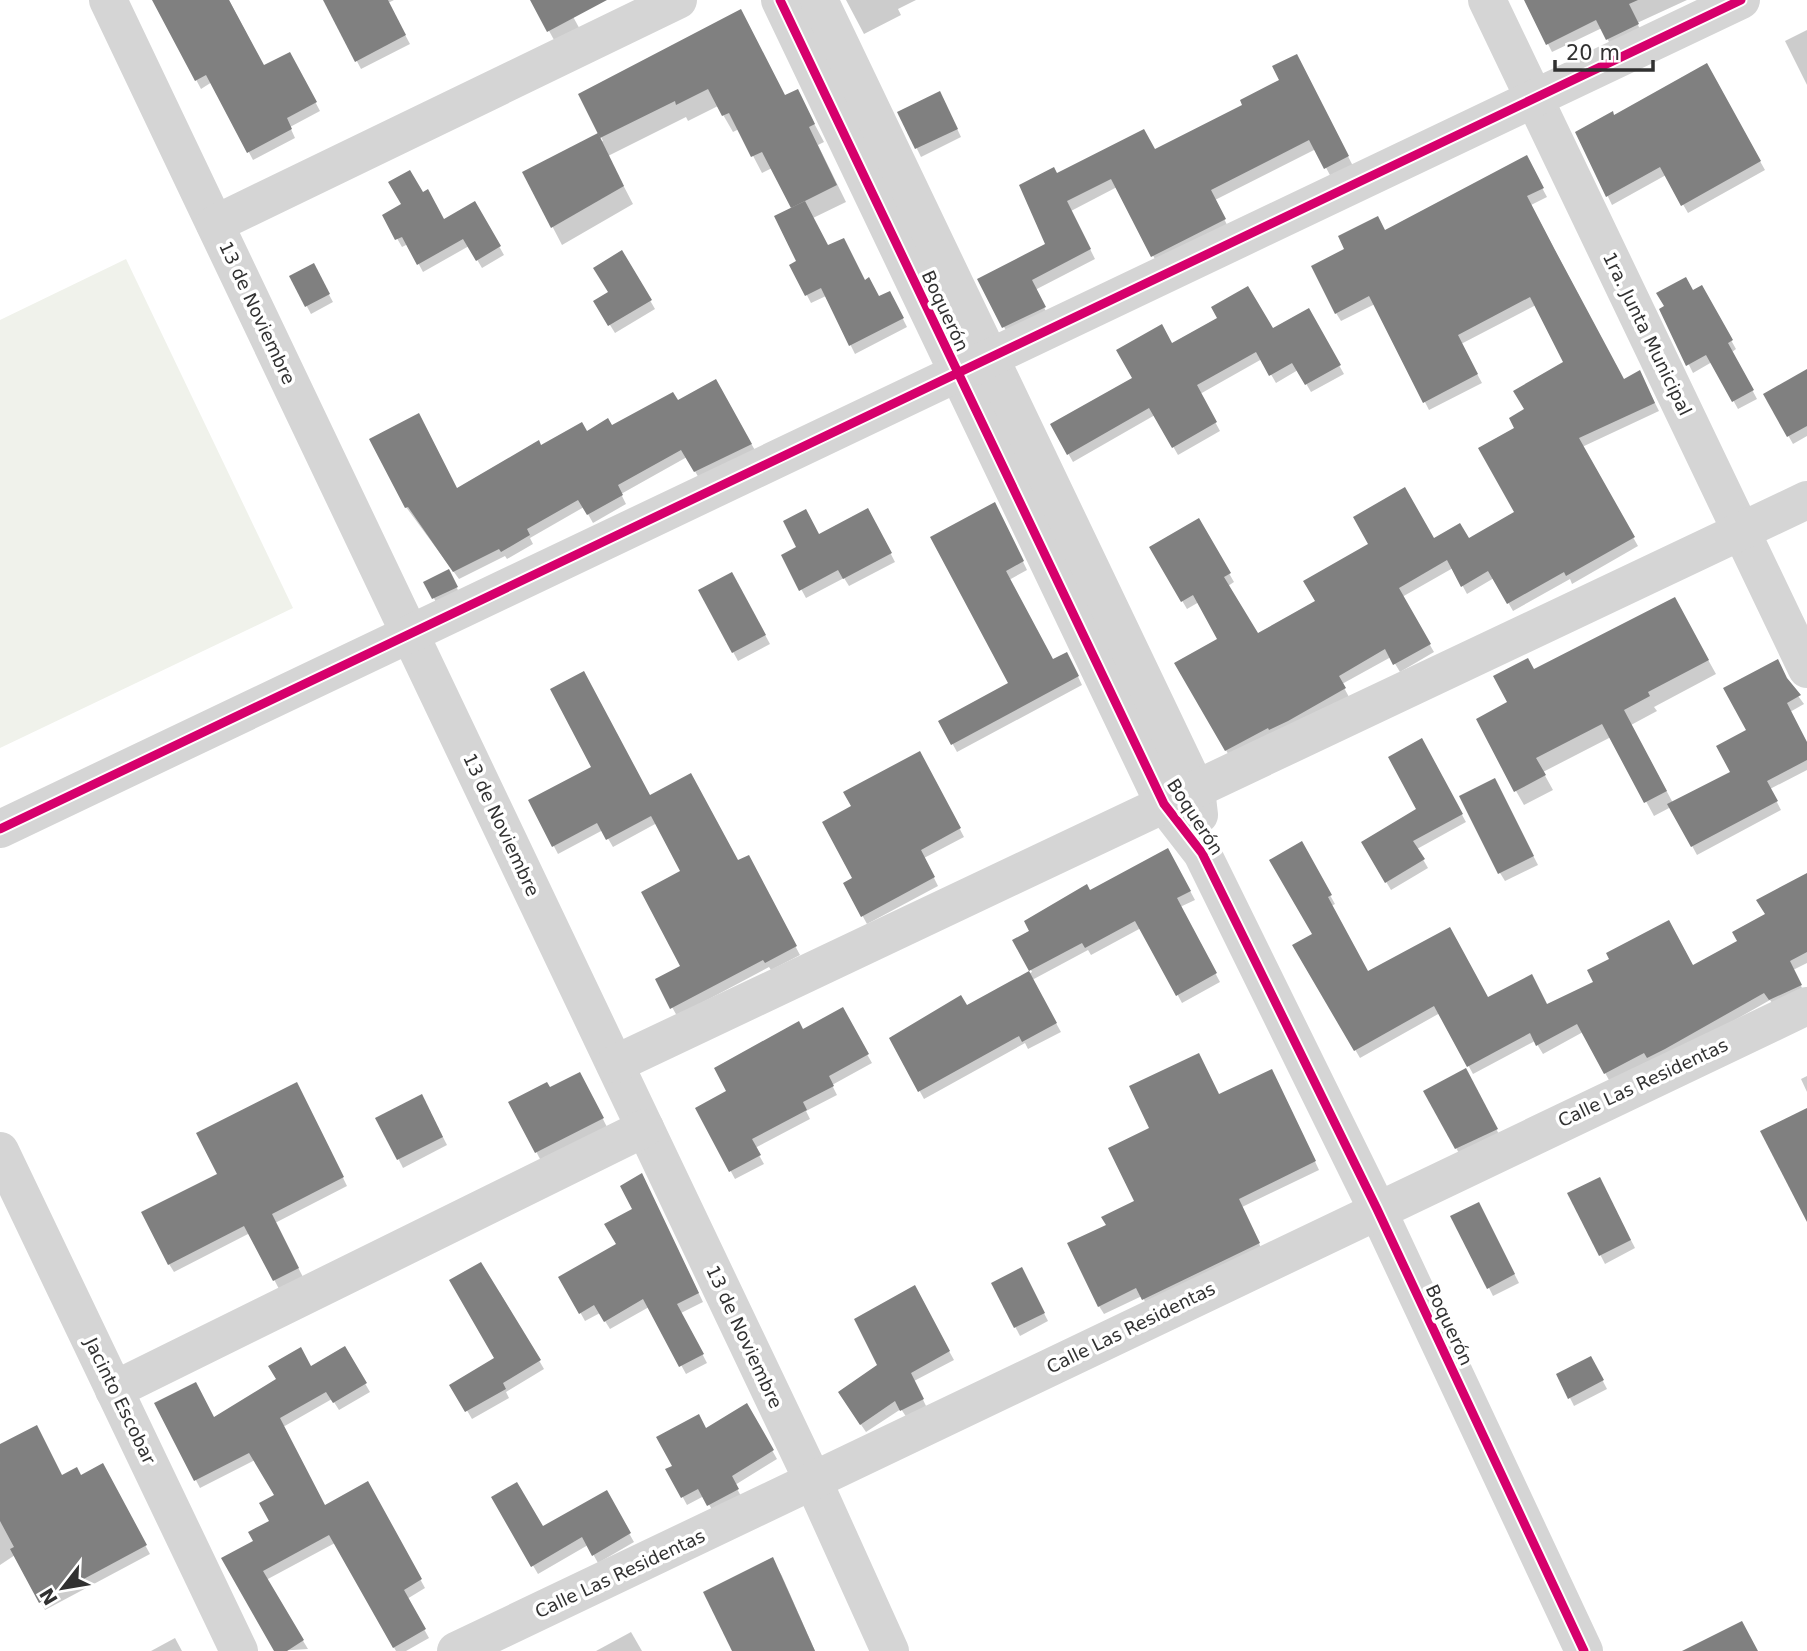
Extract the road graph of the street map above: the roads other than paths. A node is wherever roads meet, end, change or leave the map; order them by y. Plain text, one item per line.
1 (108, 0) edge
2 (678, 0) edge
3 (779, 0) edge
4 (818, 0) edge
5 (1487, 0) edge
6 (1741, 0) edge
7 (1534, 99) junction
8 (215, 224) junction
9 (974, 366) junction
10 (1807, 500) edge
11 (1741, 531) junction
12 (410, 634) junction
13 (1807, 669) edge
14 (1180, 796) junction
15 (0, 829) edge
16 (1807, 1006) edge
17 (615, 1064) junction
18 (645, 1128) junction
19 (0, 1151) edge
20 (1377, 1209) junction
21 (114, 1390) junction
22 (814, 1483) junction
23 (239, 1651) edge
24 (456, 1651) edge
25 (890, 1651) edge
26 (1584, 1651) edge

1 - 8 street, 13 de Noviembre
2 - 8 street
3 - 9 street, Boquerón
4 - 9 street, Boquerón
5 - 7 street, 1ra. Junta Municipal
6 - 7 street
7 - 9 street
7 - 11 street, 1ra. Junta Municipal
8 - 12 street, 13 de Noviembre
9 - 12 street
9 - 14 street, Boquerón
10 - 11 street
11 - 13 street, 1ra. Junta Municipal
11 - 14 street
12 - 15 street
12 - 17 street, 13 de Noviembre
14 - 17 street
14 - 20 street, Boquerón
16 - 20 street, Calle Las Residentas
17 - 18 street, 13 de Noviembre
18 - 21 street
18 - 22 street, 13 de Noviembre
19 - 21 street, Jacinto Escobar
20 - 22 street, Calle Las Residentas
20 - 26 street, Boquerón
21 - 23 street, Jacinto Escobar
22 - 24 street, Calle Las Residentas
22 - 25 street, 13 de Noviembre

